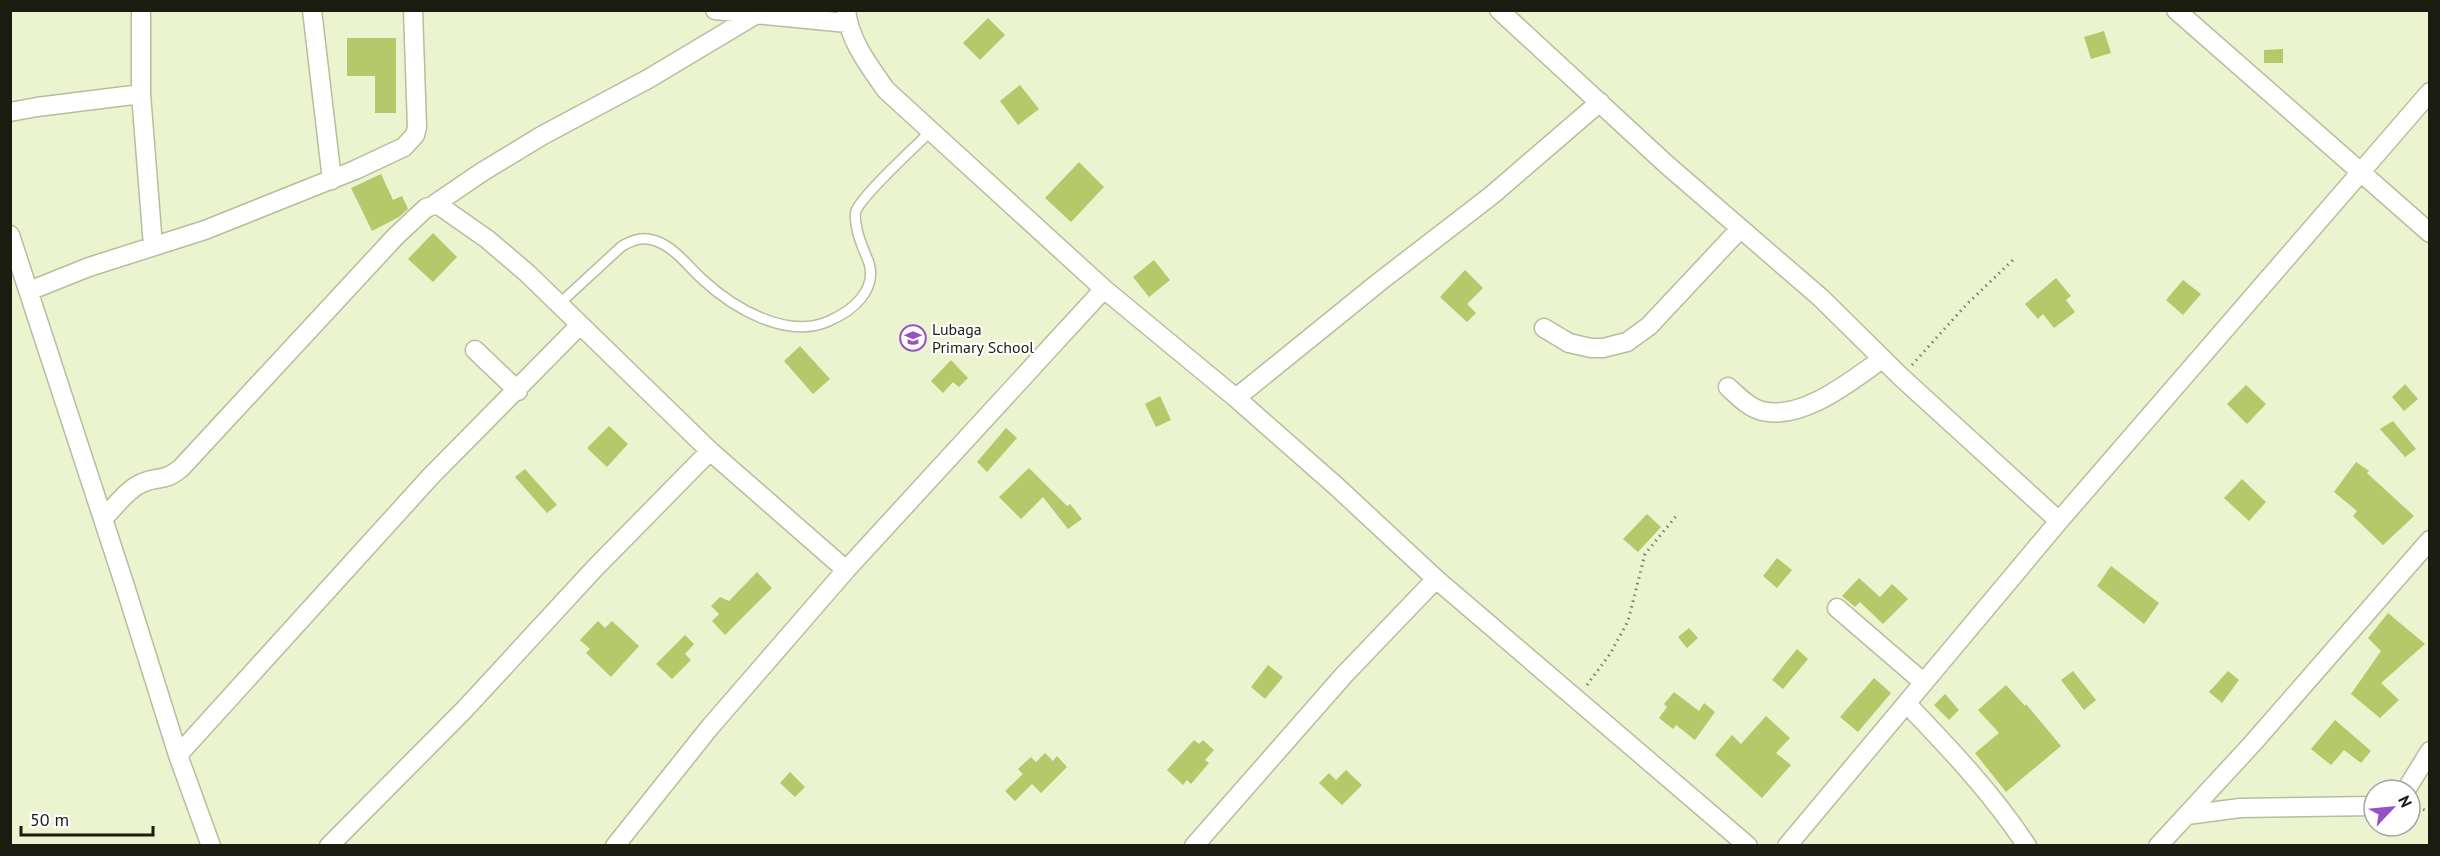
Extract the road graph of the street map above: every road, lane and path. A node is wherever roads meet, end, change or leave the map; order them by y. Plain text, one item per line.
1 (141, 10) edge
2 (312, 10) edge
3 (413, 10) edge
4 (715, 10) edge
5 (1499, 10) edge
6 (2176, 10) edge
7 (755, 15) junction
8 (847, 17) edge
9 (2430, 93) edge
10 (141, 94) junction
11 (1600, 102) junction
12 (10, 112) edge
13 (931, 131) junction
14 (2360, 173) junction
15 (332, 180) junction
16 (435, 204) junction
17 (1740, 229) junction
18 (2430, 233) edge
19 (10, 235) edge
20 (153, 246) junction
21 (2014, 259) dead end
22 (1104, 289) junction
23 (28, 291) junction
24 (559, 304) junction
25 (580, 325) junction
26 (1544, 328) dead end
27 (475, 350) dead end
28 (1882, 359) junction
29 (1901, 377) junction
30 (1728, 387) dead end
31 (518, 391) junction
32 (1236, 398) junction
33 (710, 451) junction
34 (1677, 515) dead end
35 (103, 519) junction
36 (2059, 521) junction
37 (2430, 540) edge
38 (846, 570) junction
39 (1436, 579) junction
40 (1837, 608) dead end
41 (1923, 682) junction
42 (1577, 698) junction
43 (1906, 704) junction
44 (2430, 751) edge
45 (178, 755) junction
46 (2413, 778) edge
47 (2362, 806) edge
48 (2187, 815) junction
49 (211, 846) edge
50 (329, 846) edge
51 (615, 846) edge
52 (1194, 846) edge
53 (1748, 846) edge
54 (1787, 846) edge
55 (2027, 846) edge
56 (2158, 846) edge

1 - 10 street
2 - 15 street
3 - 15 street
4 - 7 street
5 - 11 street
6 - 14 street
7 - 8 street
7 - 16 street
8 - 13 street
9 - 14 street
10 - 12 street
10 - 20 street
11 - 17 street
11 - 32 street
13 - 22 street
13 - 24 lane
14 - 18 street
14 - 36 street
15 - 20 street
16 - 24 street
16 - 35 street
17 - 26 street
17 - 28 street
19 - 23 street
20 - 23 street
21 - 29 path
22 - 32 street
22 - 38 street
23 - 35 street
24 - 25 street
25 - 31 street
25 - 33 street
27 - 31 street
28 - 29 street
28 - 30 street
29 - 36 street
31 - 45 street
32 - 39 street
33 - 38 street
33 - 50 street
34 - 42 path
35 - 45 street
36 - 41 street
37 - 48 street
38 - 51 street
39 - 42 street
39 - 52 street
40 - 41 street
41 - 43 street
42 - 53 street
43 - 54 street
43 - 55 street
44 - 46 street
45 - 49 street
47 - 48 street
48 - 56 street

